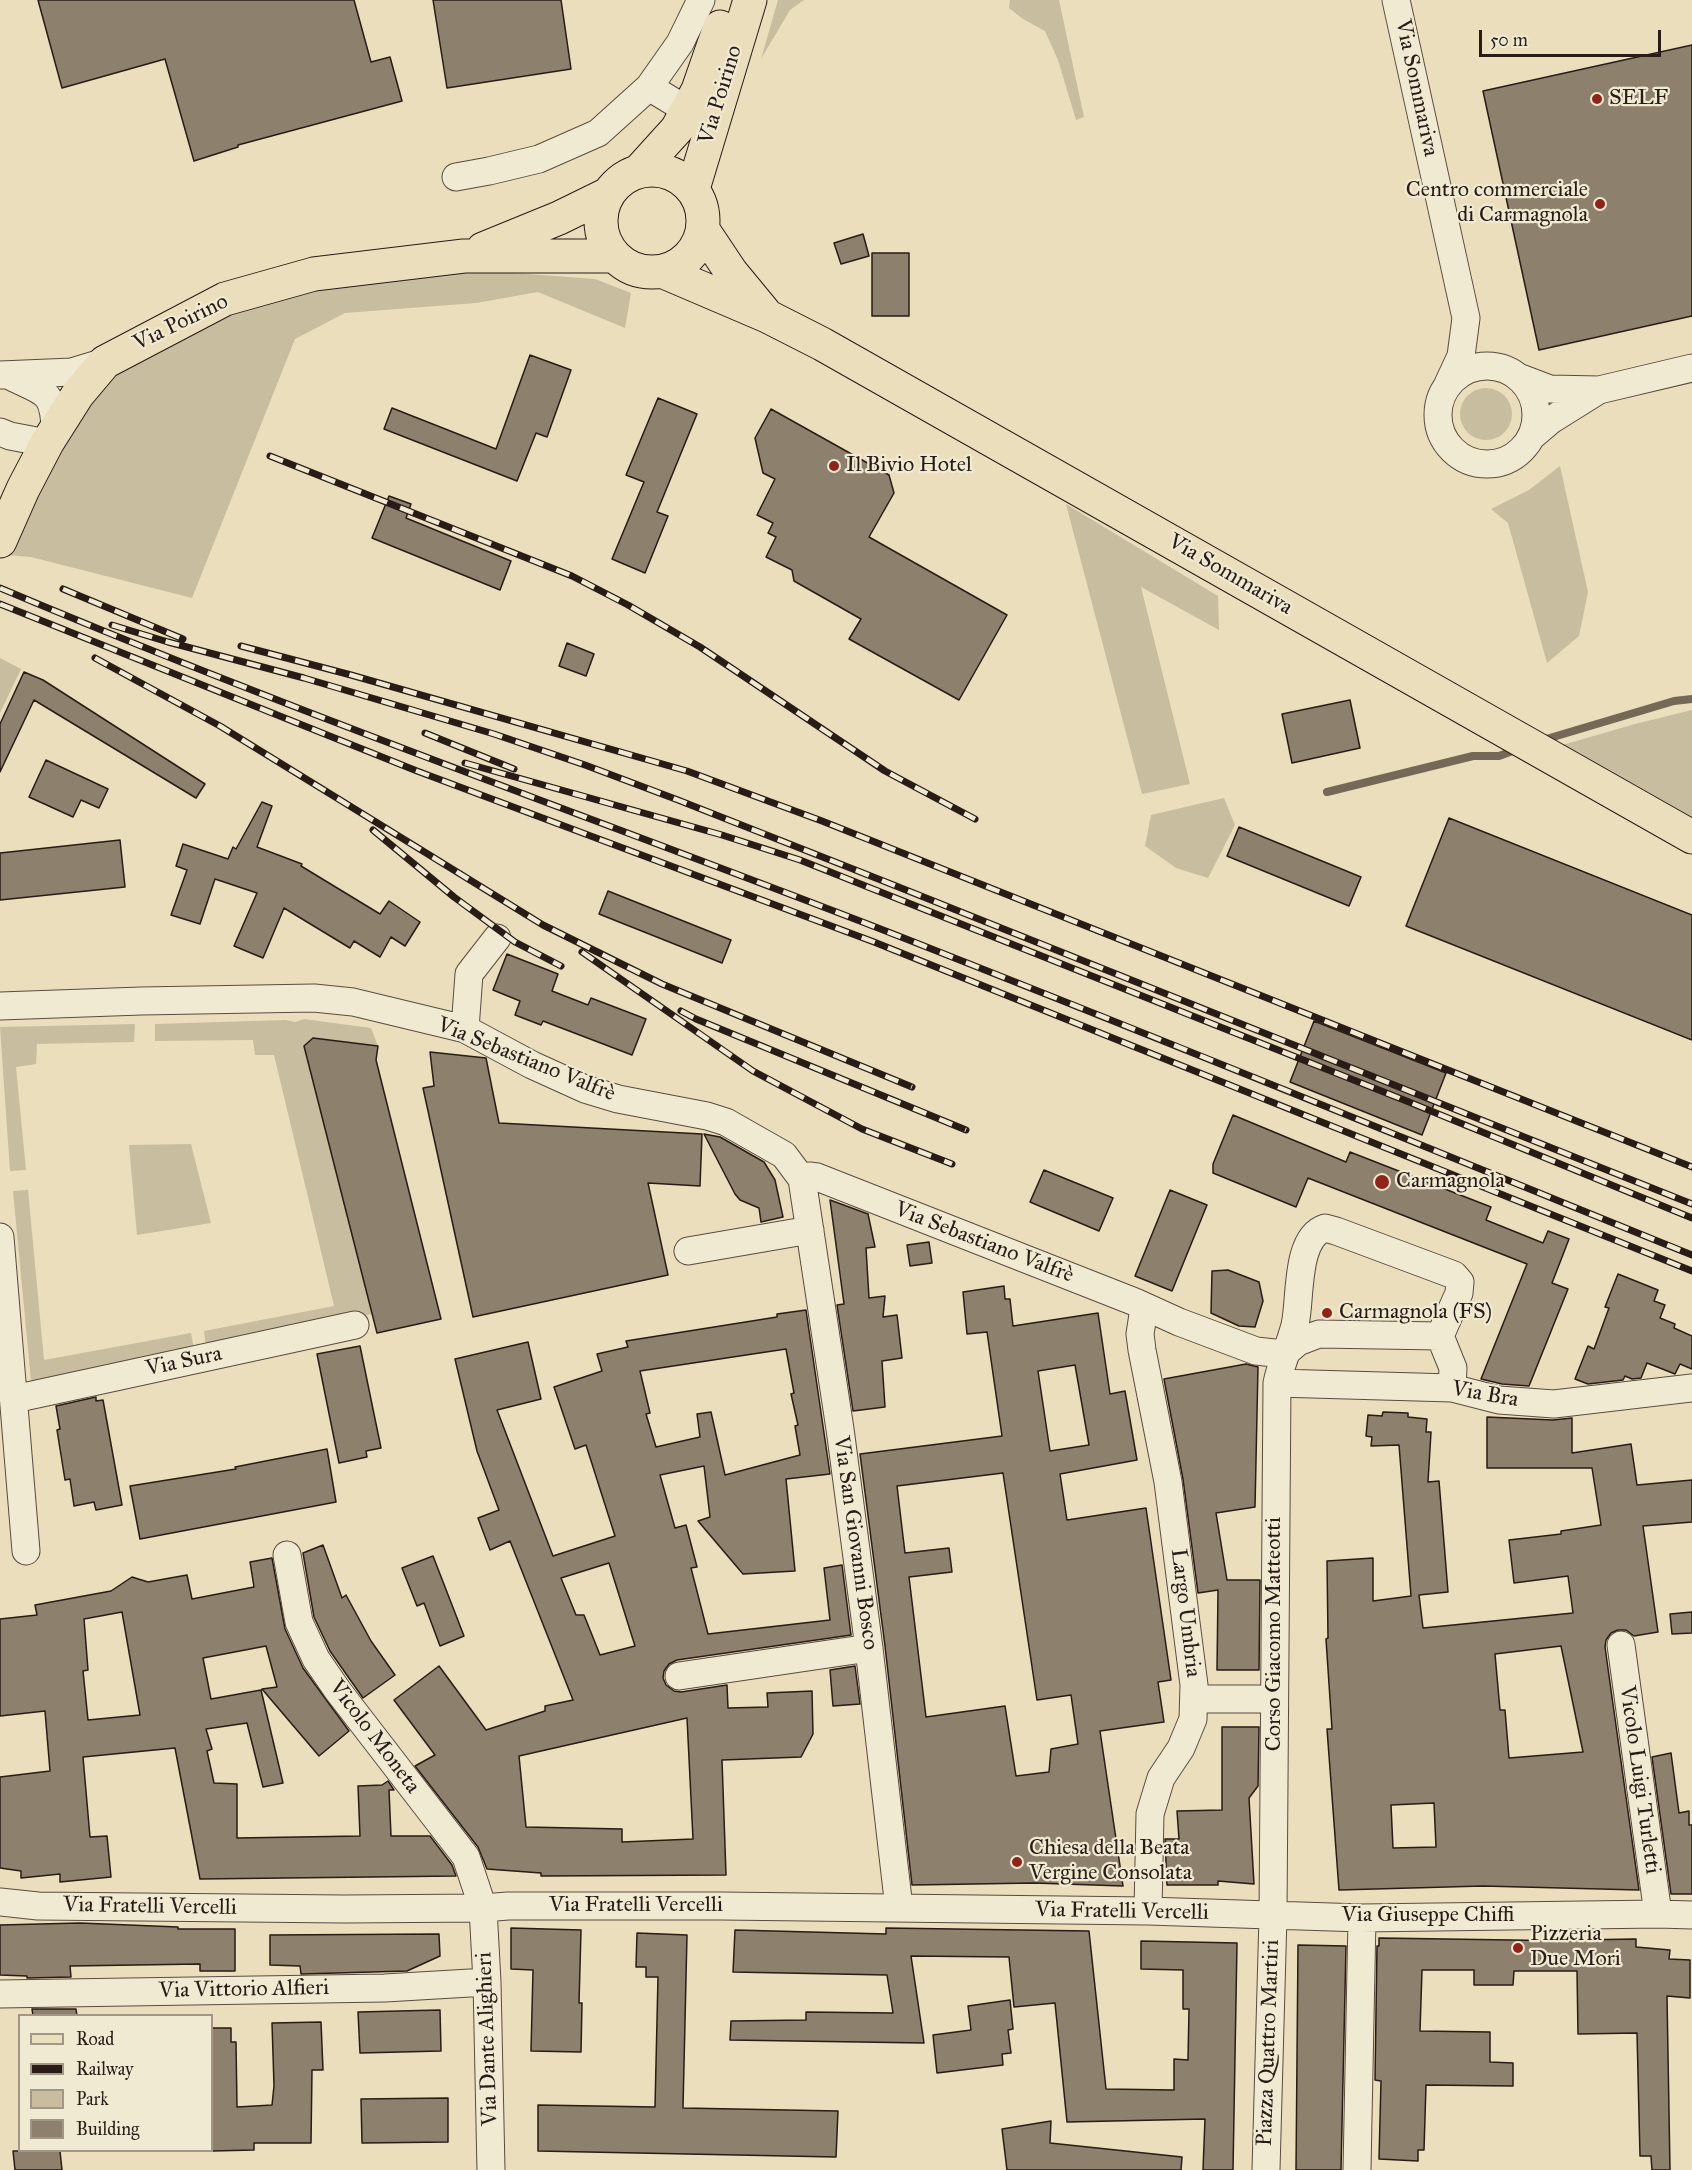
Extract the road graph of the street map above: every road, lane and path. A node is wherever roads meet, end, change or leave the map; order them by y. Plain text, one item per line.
1 (701, 0) edge
2 (729, 0) edge
3 (750, 0) edge
4 (1396, 0) edge
5 (649, 87) junction
6 (687, 110) junction
7 (639, 171) junction
8 (456, 177) dead end
9 (693, 189) junction
10 (608, 194) junction
11 (703, 230) junction
12 (464, 256) junction
13 (614, 256) junction
14 (664, 272) junction
15 (767, 316) junction
16 (1466, 318) junction
17 (105, 362) junction
18 (1692, 368) edge
19 (1514, 374) junction
20 (5, 375) edge
21 (1448, 384) junction
22 (1599, 390) junction
23 (0, 432) edge
24 (51, 436) junction
25 (1532, 437) junction
26 (0, 541) edge
27 (1692, 837) edge
28 (498, 938) dead end
29 (0, 1006) edge
30 (465, 1029) junction
31 (802, 1179) junction
32 (810, 1230) junction
33 (0, 1237) edge
34 (688, 1251) dead end
35 (1144, 1308) junction
36 (355, 1325) dead end
37 (1440, 1336) junction
38 (1284, 1354) junction
39 (1277, 1383) junction
40 (9, 1384) edge
41 (1452, 1388) junction
42 (1692, 1388) edge
43 (26, 1551) dead end
44 (287, 1555) dead end
45 (1621, 1646) dead end
46 (869, 1648) junction
47 (679, 1676) dead end
48 (1194, 1699) junction
49 (1274, 1699) junction
50 (0, 1902) edge
51 (483, 1908) junction
52 (899, 1908) junction
53 (1148, 1911) junction
54 (1658, 1914) junction
55 (1692, 1915) edge
56 (1273, 1916) junction
57 (1362, 1918) junction
58 (487, 1982) junction
59 (0, 1994) edge
60 (492, 2170) edge
61 (1266, 2170) edge
62 (1357, 2170) edge

1 - 5 street
2 - 6 main road, Via Poirino
3 - 9 main road, Via Poirino
4 - 16 street, Via Sommariva
5 - 6 street
5 - 8 street
6 - 7 main road, Via Poirino
7 - 9 main road
7 - 10 main road, Via Poirino
9 - 11 main road
10 - 12 main road, Via Poirino
10 - 13 main road
11 - 14 main road
11 - 15 main road, Via Sommariva
12 - 13 main road, Via Poirino
12 - 17 main road, Via Poirino
13 - 14 main road
14 - 15 main road, Via Sommariva
15 - 27 main road, Via Sommariva
16 - 19 street, Via Sommariva
16 - 21 street, Via Sommariva
17 - 20 street
17 - 24 main road, Via Poirino
18 - 22 street, Via Sommariva
19 - 21 street
19 - 22 street, Via Sommariva
19 - 25 street
20 - 24 street
21 - 25 street
22 - 25 street, Via Sommariva
23 - 24 street
24 - 26 main road, Via Poirino
28 - 30 street
29 - 30 street, Via Sebastiano Valfrè
30 - 31 street, Via Sebastiano Valfrè
31 - 32 street, Via San Giovanni Bosco
31 - 35 street, Via Sebastiano Valfrè
32 - 34 street
32 - 46 street, Via San Giovanni Bosco
33 - 40 street
35 - 38 street, Via Sebastiano Valfrè
35 - 48 street, Largo Umbria
36 - 40 street, Via Sura
37 - 38 street
37 - 38 street, Corso Giacomo Matteotti
37 - 41 street
38 - 39 street, Corso Giacomo Matteotti
39 - 41 street, Via Bra
39 - 49 street, Corso Giacomo Matteotti
40 - 43 street
41 - 42 street, Via Bra
44 - 51 street, Vicolo Moneta
45 - 54 street, Vicolo Luigi Turletti
46 - 47 street
46 - 52 street, Via San Giovanni Bosco
48 - 49 street
48 - 53 street, Largo Umbria
49 - 56 street, Corso Giacomo Matteotti
50 - 51 street, Via Fratelli Vercelli
51 - 52 street, Via Fratelli Vercelli
51 - 58 street, Via Dante Alighieri
52 - 53 street, Via Fratelli Vercelli
53 - 56 street, Via Fratelli Vercelli
54 - 55 street, Via Giuseppe Chiffi
54 - 57 street, Via Giuseppe Chiffi
56 - 57 street, Via Giuseppe Chiffi
56 - 61 street, Piazza Quattro Martiri
57 - 62 street
58 - 59 street, Via Vittorio Alfieri
58 - 60 street, Via Dante Alighieri

